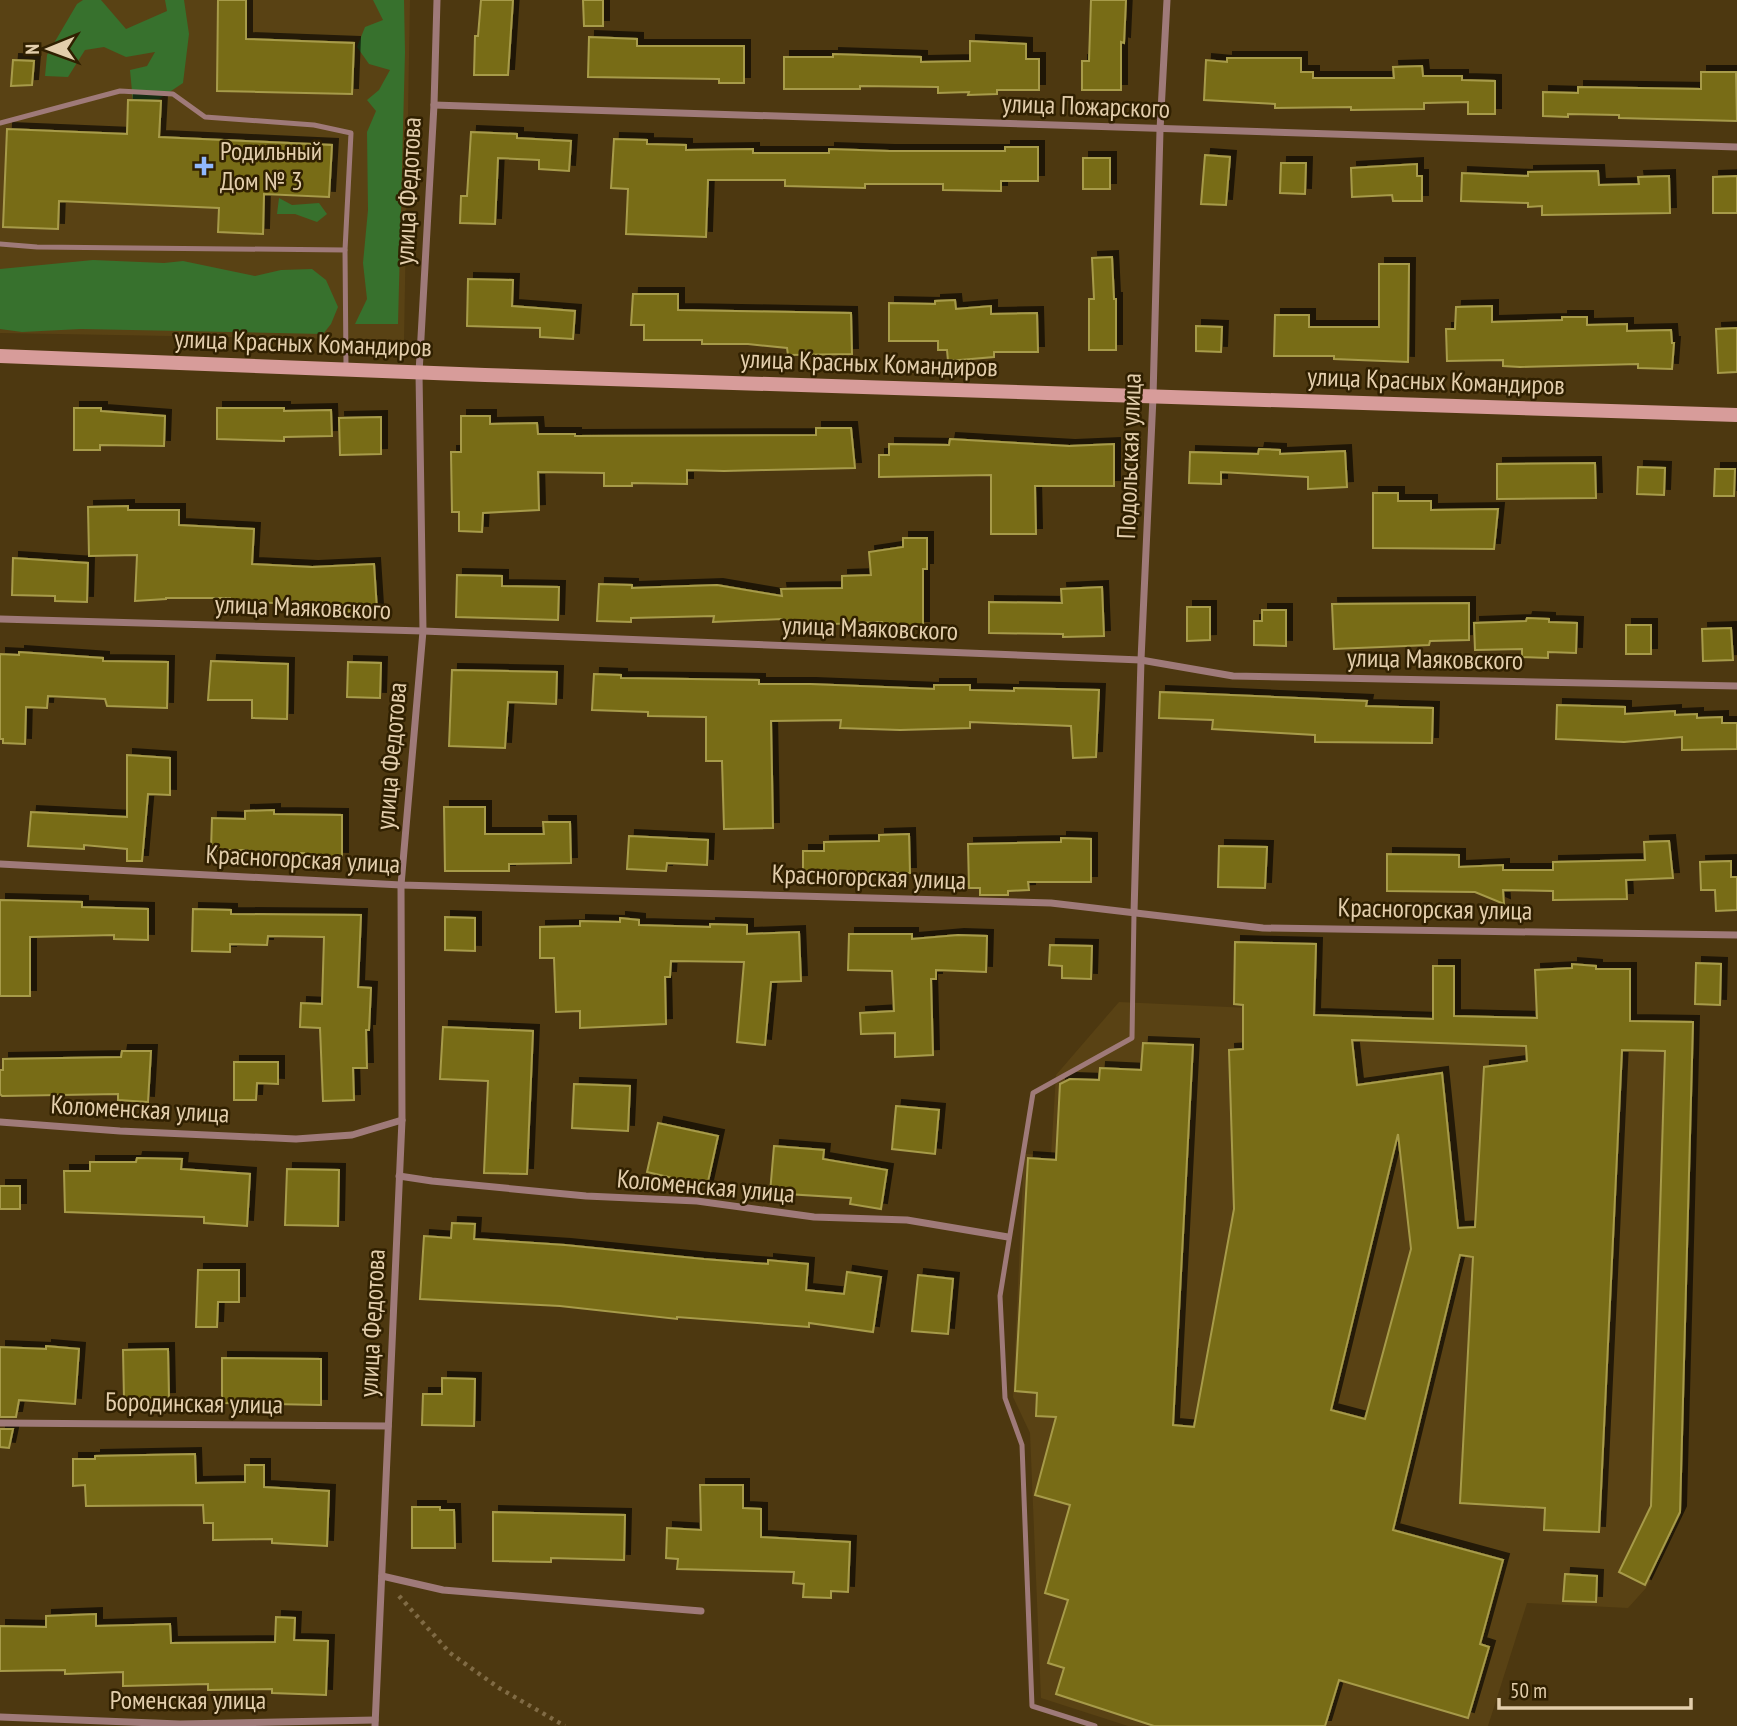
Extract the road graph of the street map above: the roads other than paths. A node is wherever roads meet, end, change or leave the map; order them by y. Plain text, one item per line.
1 (437, 0) edge
2 (1167, 0) edge
3 (434, 106) junction
4 (0, 123) edge
5 (1160, 130) junction
6 (1737, 147) edge
7 (0, 244) edge
8 (345, 250) junction
9 (0, 356) edge
10 (346, 370) junction
11 (419, 373) junction
12 (1153, 397) junction
13 (1737, 415) edge
14 (0, 619) edge
15 (423, 631) junction
16 (1141, 660) junction
17 (1737, 686) edge
18 (0, 864) edge
19 (401, 885) junction
20 (1134, 913) junction
21 (1737, 935) edge
22 (402, 1120) junction
23 (0, 1122) edge
24 (399, 1176) junction
25 (1008, 1237) junction
26 (0, 1423) edge
27 (388, 1426) junction
28 (382, 1576) junction
29 (701, 1611) dead end
30 (0, 1717) edge
31 (375, 1723) edge
32 (1096, 1726) edge

1 - 3 street, улица Федотова
2 - 5 street, Подольская улица
3 - 5 street, улица Пожарского
3 - 11 street, улица Федотова
4 - 8 lane
5 - 6 street, улица Пожарского
5 - 12 street, Подольская улица
7 - 8 lane
8 - 10 lane
9 - 10 street, улица Красных Командиров
10 - 11 street, улица Красных Командиров
11 - 12 street, улица Красных Командиров
11 - 15 street, улица Федотова
12 - 13 street, улица Красных Командиров
12 - 16 street, Подольская улица
14 - 15 street, улица Маяковского
15 - 16 street, улица Маяковского
15 - 19 street, улица Федотова
16 - 17 street, улица Маяковского
16 - 20 street, Подольская улица
18 - 19 street, Красногорская улица
19 - 20 street, Красногорская улица
19 - 22 street, улица Федотова
20 - 21 street, Красногорская улица
20 - 25 lane
22 - 23 street, Коломенская улица
22 - 24 street, улица Федотова
24 - 25 street, Коломенская улица
24 - 27 street, улица Федотова
25 - 32 lane
26 - 27 street, Бородинская улица
27 - 28 street, улица Федотова
28 - 29 street
28 - 31 street, улица Федотова
30 - 31 street, Роменская улица

